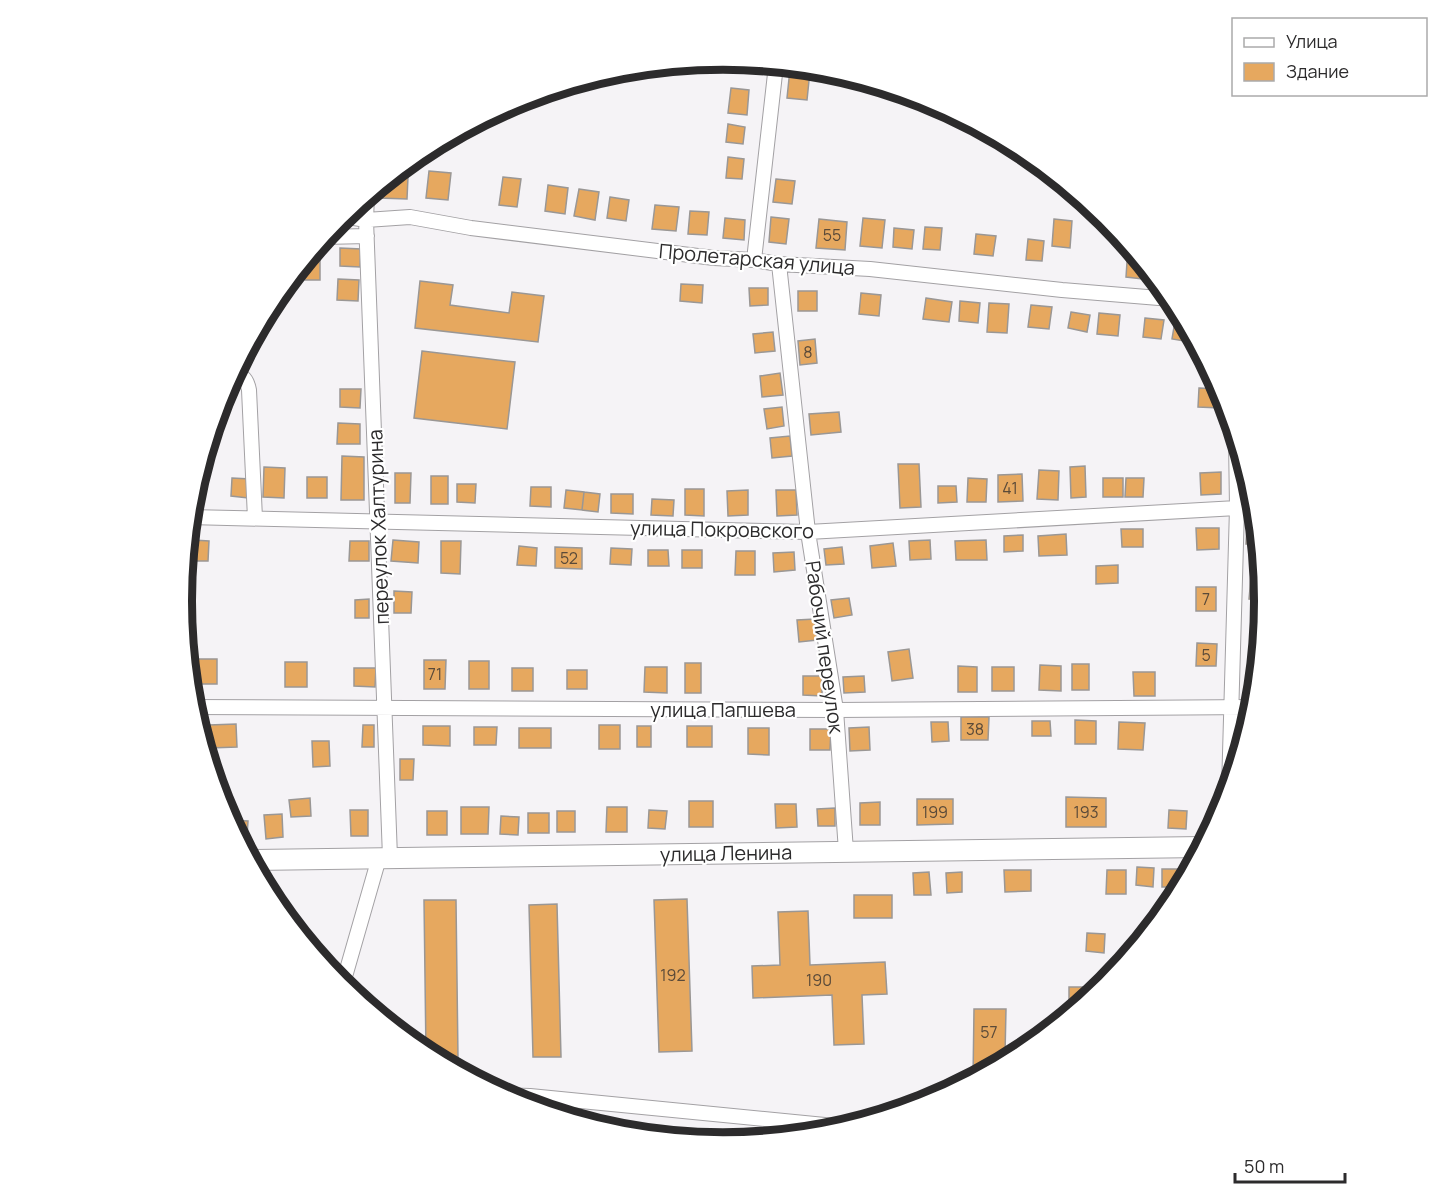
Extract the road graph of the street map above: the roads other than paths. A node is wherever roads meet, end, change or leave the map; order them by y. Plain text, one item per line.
1 (775, 74) edge
2 (367, 207) edge
3 (355, 218) edge
4 (366, 220) junction
5 (367, 236) junction
6 (337, 237) edge
7 (754, 260) junction
8 (779, 264) junction
9 (1158, 298) edge
10 (242, 375) edge
11 (1236, 470) edge
12 (1237, 508) junction
13 (1245, 508) edge
14 (199, 517) edge
15 (255, 518) junction
16 (379, 523) junction
17 (808, 531) junction
18 (1232, 706) junction
19 (1243, 706) edge
20 (202, 707) edge
21 (384, 708) junction
22 (836, 710) junction
23 (1230, 755) edge
24 (1193, 847) edge
25 (846, 851) junction
26 (384, 858) junction
27 (259, 860) edge
28 (345, 975) edge
29 (530, 1096) edge
30 (815, 1124) edge

1 - 7 street
2 - 4 street, переулок Халтурина
3 - 4 street, Пролетарская улица
4 - 5 street, переулок Халтурина
4 - 7 street, Пролетарская улица
5 - 6 street
5 - 16 street, переулок Халтурина
7 - 8 street, Пролетарская улица
8 - 9 street, Пролетарская улица
8 - 17 street, Рабочий переулок
10 - 15 street
11 - 12 street
12 - 13 street, улица Покровского
12 - 17 street, улица Покровского
12 - 18 street
14 - 15 street, улица Покровского
15 - 16 street, улица Покровского
16 - 17 street, улица Покровского
16 - 21 street, переулок Халтурина
17 - 22 street, Рабочий переулок
18 - 19 street, улица Папшева
18 - 22 street, улица Папшева
18 - 23 street
20 - 21 street, улица Папшева
21 - 22 street, улица Папшева
21 - 26 street, переулок Халтурина
22 - 25 street, Рабочий переулок
24 - 25 main road, улица Ленина
25 - 26 main road, улица Ленина
26 - 27 main road, улица Ленина
26 - 28 street, переулок Халтурина
29 - 30 street

